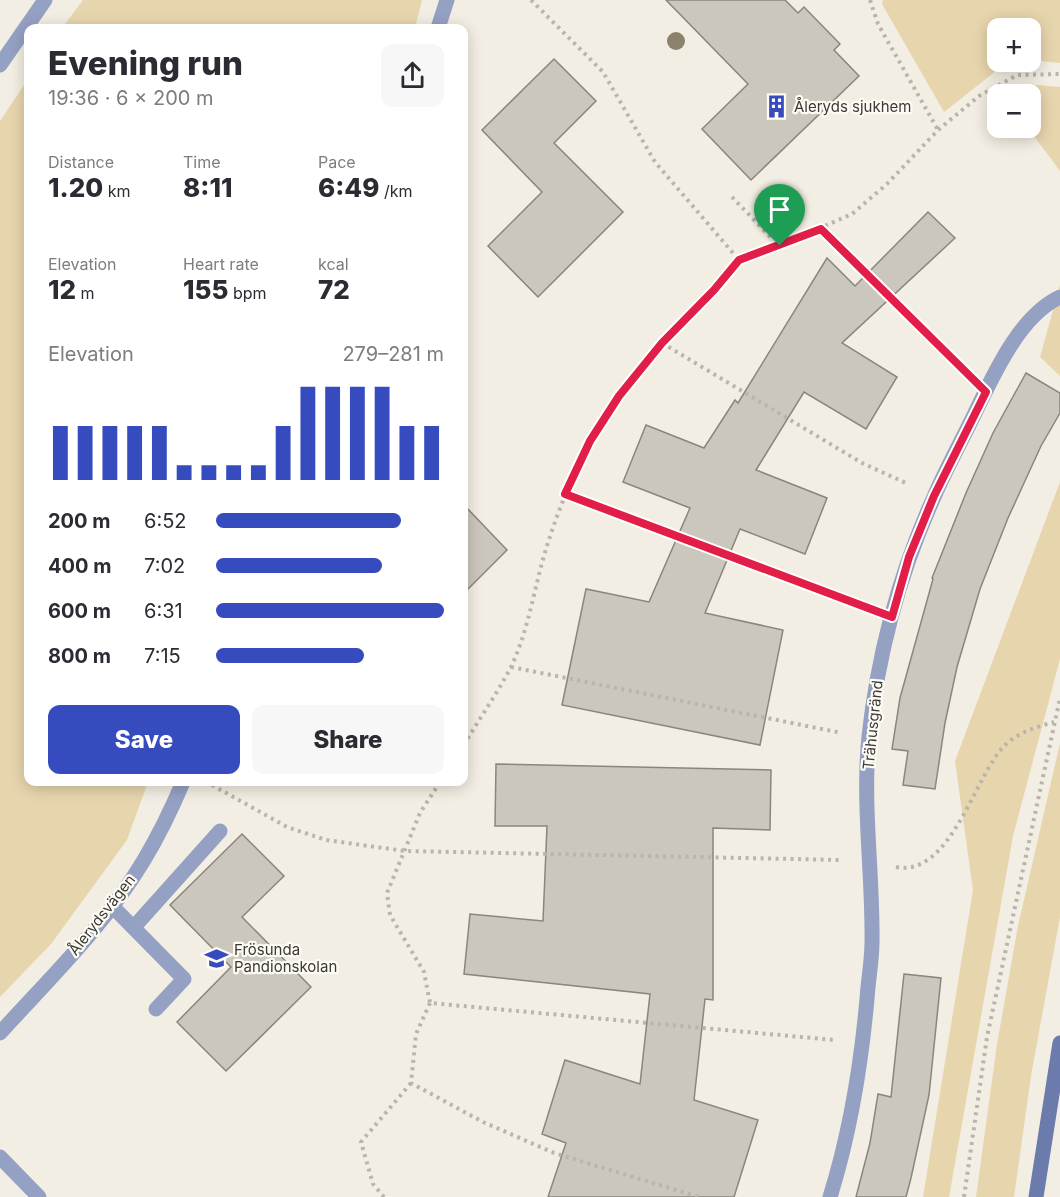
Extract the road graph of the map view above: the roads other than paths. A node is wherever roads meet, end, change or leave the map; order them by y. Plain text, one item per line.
1 (45, 0) edge
2 (447, 0) edge
3 (28, 24) edge
4 (439, 24) edge
5 (24, 30) edge
6 (0, 65) edge
7 (1060, 297) edge
8 (181, 786) edge
9 (220, 831) dead end
10 (112, 906) junction
11 (134, 927) junction
12 (156, 1009) dead end
13 (0, 1033) edge
14 (1060, 1043) edge
15 (0, 1157) edge
16 (39, 1197) edge
17 (831, 1197) edge
18 (1036, 1197) edge

1 - 3 street
2 - 4 street
5 - 6 street
7 - 17 street, Trähusgränd
8 - 10 street, Ålerydsvägen
9 - 11 street
10 - 11 street
10 - 13 street, Ålerydsvägen
11 - 12 street
14 - 18 main road
15 - 16 street

